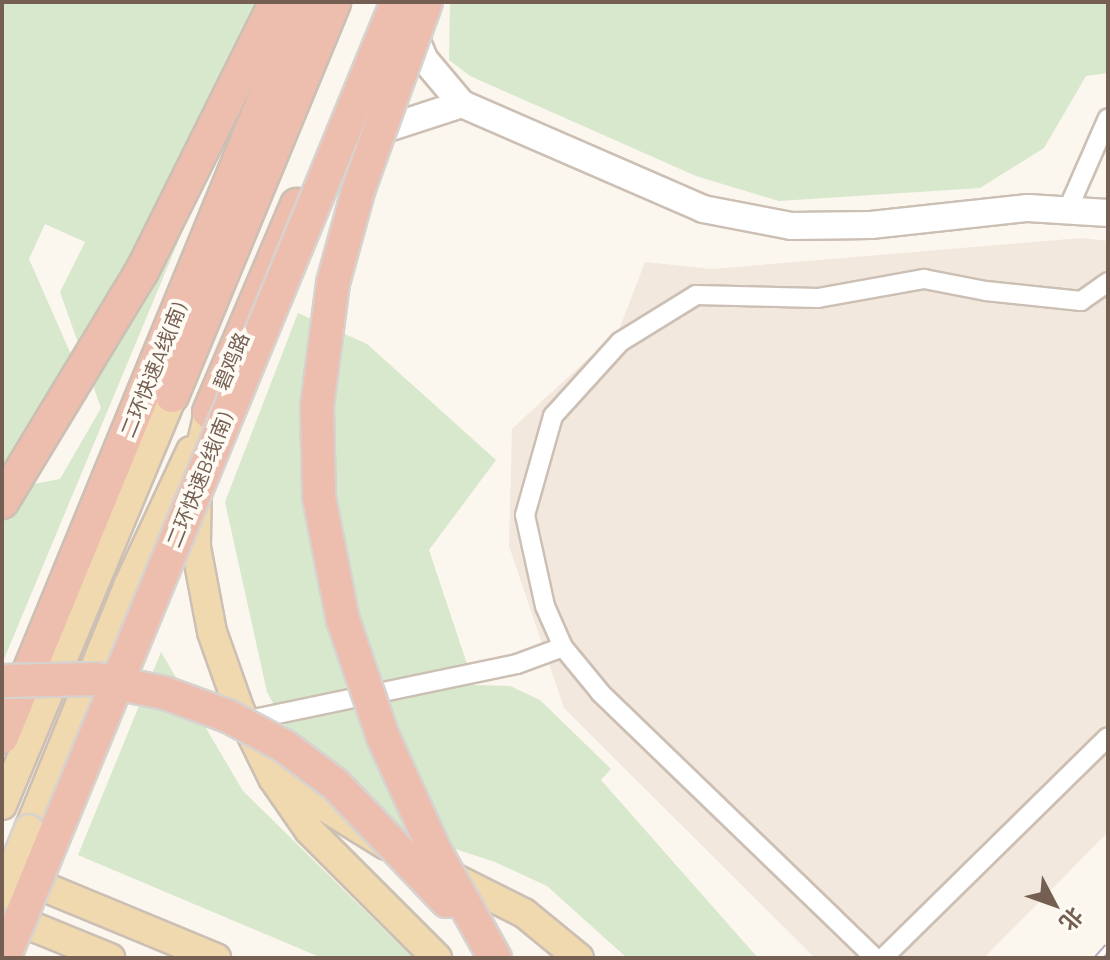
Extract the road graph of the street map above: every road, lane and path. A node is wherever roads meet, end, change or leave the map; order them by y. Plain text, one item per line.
1 (276, 2) edge
2 (304, 2) edge
3 (334, 2) edge
4 (381, 2) edge
5 (398, 2) edge
6 (426, 2) edge
7 (462, 104) junction
8 (1108, 118) edge
9 (316, 159) junction
10 (1068, 209) junction
11 (1108, 213) edge
12 (1108, 282) edge
13 (172, 396) joint
14 (209, 412) junction
15 (2, 502) edge
16 (563, 647) junction
17 (2, 681) edge
18 (247, 728) junction
19 (2, 737) edge
20 (1108, 737) edge
21 (2, 805) edge
22 (2, 869) edge
23 (2, 895) edge
24 (2, 914) edge
25 (4, 958) edge
26 (110, 958) edge
27 (216, 958) edge
28 (437, 958) edge
29 (493, 958) edge
30 (579, 958) edge
31 (875, 958) edge
32 (883, 958) edge

1 - 15 highway
2 - 19 highway, 二环快速A线(南)
3 - 13 highway, 碧鸡路
4 - 9 highway, 碧鸡路
5 - 7 street
5 - 25 highway, 二环快速B线(南), bridge
6 - 29 highway, bridge
7 - 9 street
7 - 10 street
8 - 10 street
9 - 14 highway, 碧鸡路
10 - 11 street
12 - 16 street
13 - 21 main road, 碧鸡路
14 - 18 main road
14 - 23 main road, 碧鸡路, bridge
16 - 18 street
16 - 31 street
17 - 29 highway, bridge
18 - 28 main road
18 - 30 main road
20 - 32 street
22 - 27 main road
24 - 26 main road

